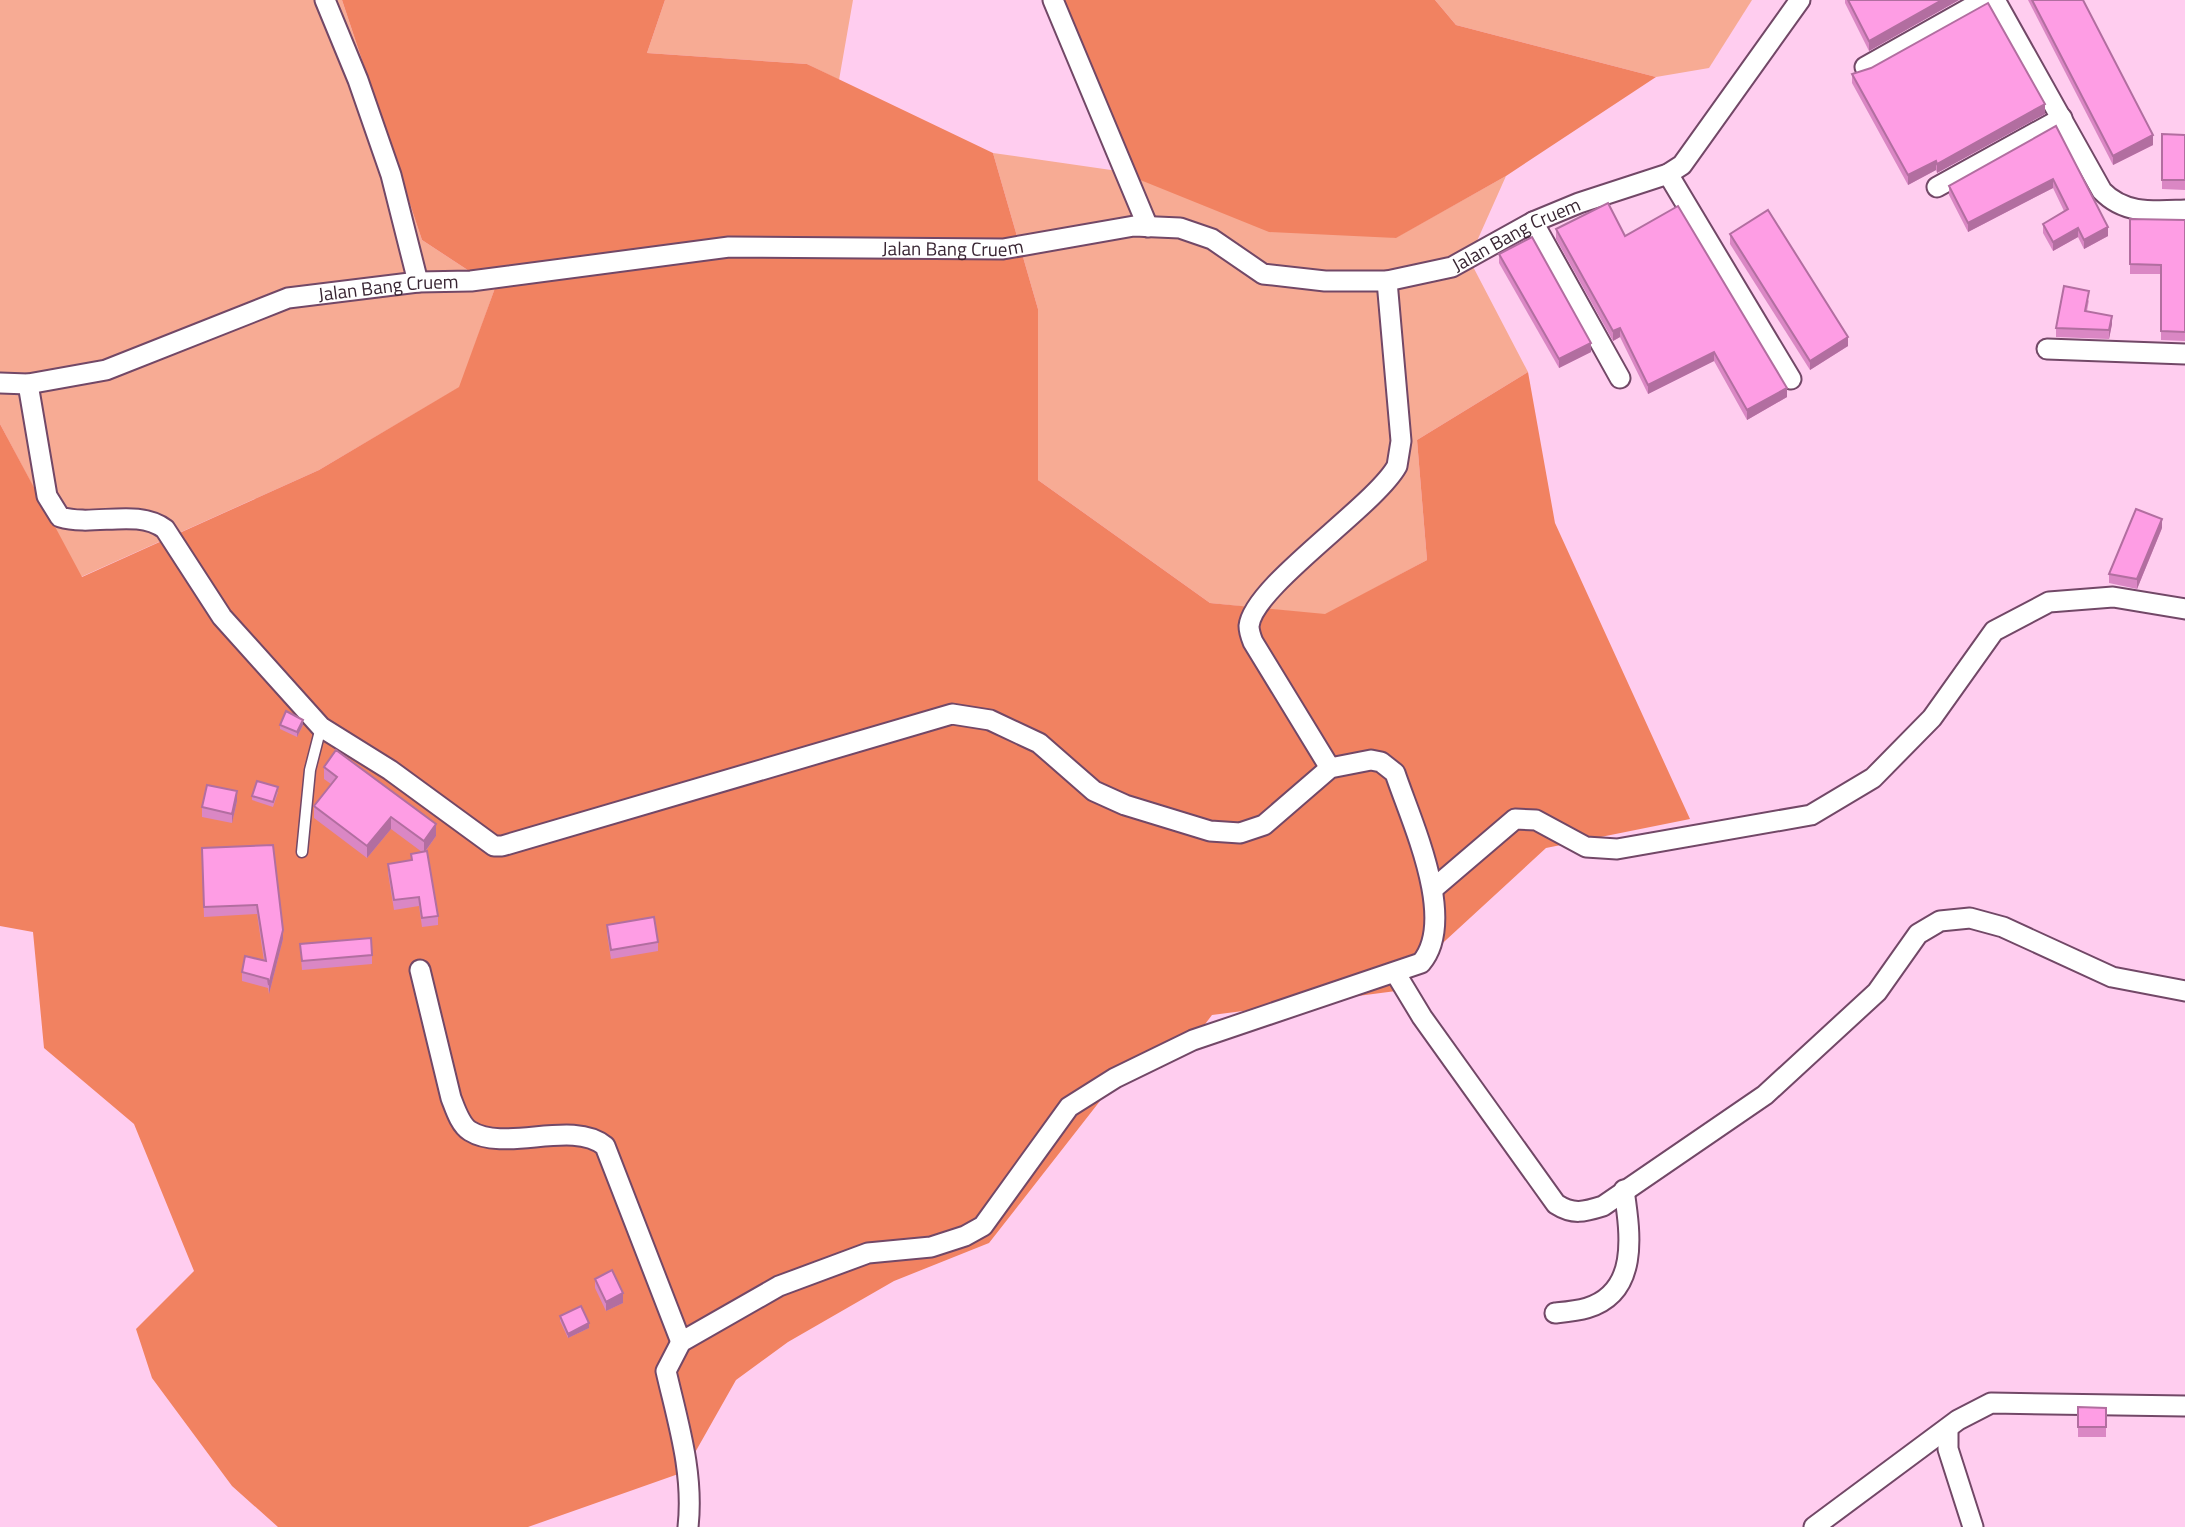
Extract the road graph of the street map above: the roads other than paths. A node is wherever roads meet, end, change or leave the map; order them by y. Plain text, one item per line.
1 (325, 0) edge
2 (1053, 0) edge
3 (1800, 0) edge
4 (1984, 0) edge
5 (1995, 0) edge
6 (1865, 67) edge
7 (2063, 118) junction
8 (1668, 174) junction
9 (1937, 187) dead end
10 (2185, 210) edge
11 (1534, 222) junction
12 (1148, 227) junction
13 (1387, 281) junction
14 (418, 282) junction
15 (2047, 349) dead end
16 (2185, 354) edge
17 (1620, 378) dead end
18 (1791, 379) dead end
19 (0, 383) edge
20 (28, 384) junction
21 (2185, 609) edge
22 (321, 727) junction
23 (1330, 768) junction
24 (302, 852) dead end
25 (1433, 889) junction
26 (420, 970) dead end
27 (1396, 974) junction
28 (2185, 991) edge
29 (1624, 1190) junction
30 (1555, 1313) dead end
31 (681, 1342) junction
32 (2185, 1406) edge
33 (1948, 1430) junction
34 (688, 1527) edge
35 (1814, 1527) edge
36 (1973, 1527) edge

1 - 14 street
2 - 12 street
3 - 8 street, Jalan Bang Cruem
4 - 6 street
5 - 7 street
7 - 9 street
7 - 10 street
8 - 11 street, Jalan Bang Cruem
8 - 18 street
11 - 13 street, Jalan Bang Cruem
11 - 17 street
12 - 13 street, Jalan Bang Cruem
12 - 14 street, Jalan Bang Cruem
13 - 23 street
14 - 20 street, Jalan Bang Cruem
15 - 16 street
19 - 20 street, Jalan Bang Cruem
20 - 22 street
21 - 25 street
22 - 23 street
22 - 24 lane
23 - 25 street
25 - 27 street
26 - 31 street
27 - 29 street
27 - 31 street
28 - 29 street
29 - 30 street
31 - 34 street
32 - 33 street
33 - 35 street
33 - 36 street

